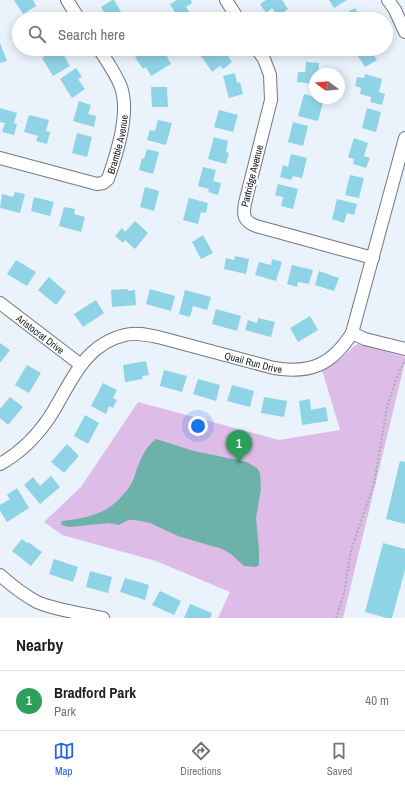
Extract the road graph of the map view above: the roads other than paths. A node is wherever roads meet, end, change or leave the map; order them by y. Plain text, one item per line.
1 (67, 0) edge
2 (226, 0) edge
3 (388, 0) edge
4 (75, 12) edge
5 (234, 12) edge
6 (405, 32) edge
7 (104, 56) edge
8 (261, 56) edge
9 (405, 138) edge
10 (0, 158) edge
11 (373, 258) junction
12 (0, 303) edge
13 (352, 333) junction
14 (405, 349) edge
15 (81, 365) junction
16 (0, 464) edge
17 (0, 575) edge
18 (103, 618) edge

1 - 4 street
2 - 5 street
3 - 6 street
7 - 10 street, Bramble Avenue
8 - 11 street, Partridge Avenue
9 - 11 street, Quail Run Drive
11 - 13 street, Quail Run Drive
12 - 15 street, Aristocrat Drive
13 - 14 street
13 - 15 street, Quail Run Drive
15 - 16 street, Quail Run Drive
17 - 18 street

